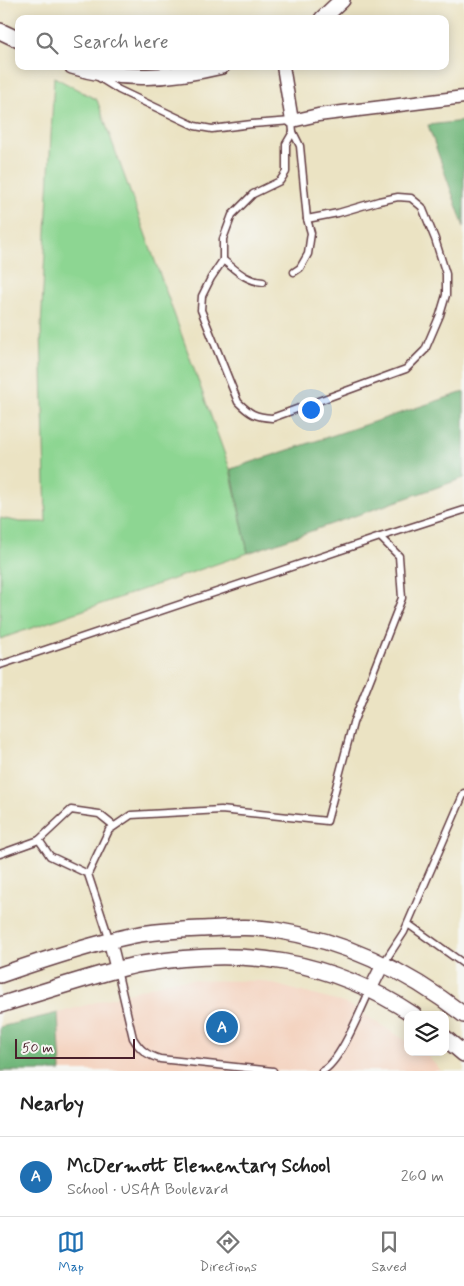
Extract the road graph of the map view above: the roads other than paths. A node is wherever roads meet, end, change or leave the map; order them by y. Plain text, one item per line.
1 (342, 0) edge
2 (326, 15) edge
3 (0, 31) edge
4 (15, 38) edge
5 (84, 70) edge
6 (204, 70) edge
7 (284, 70) edge
8 (90, 72) junction
9 (464, 97) edge
10 (293, 126) junction
11 (307, 219) junction
12 (223, 260) junction
13 (294, 272) dead end
14 (263, 282) dead end
15 (464, 510) edge
16 (380, 537) junction
17 (0, 665) edge
18 (464, 793) edge
19 (114, 826) junction
20 (39, 840) junction
21 (0, 854) edge
22 (88, 874) junction
23 (408, 924) junction
24 (110, 942) junction
25 (383, 964) junction
26 (464, 964) edge
27 (117, 970) junction
28 (0, 975) edge
29 (370, 990) junction
30 (0, 1005) edge
31 (407, 1011) edge
32 (464, 1015) edge
33 (449, 1041) edge
34 (464, 1054) edge
35 (273, 1071) edge
36 (322, 1071) edge

1 - 2 street
3 - 4 street
5 - 8 street
6 - 8 street
7 - 10 street
8 - 10 lane
9 - 10 street
10 - 11 lane
10 - 12 lane
11 - 12 lane
11 - 13 lane
12 - 14 lane
15 - 16 lane
16 - 17 lane
16 - 19 lane
18 - 23 lane
19 - 20 lane
19 - 22 lane
20 - 21 lane
20 - 22 lane
22 - 24 lane
23 - 25 lane
23 - 26 lane
24 - 25 street
24 - 27 street
24 - 28 street
25 - 29 street
25 - 32 street
27 - 29 street
27 - 30 street
27 - 35 lane
29 - 31 street
29 - 36 lane
33 - 34 street

